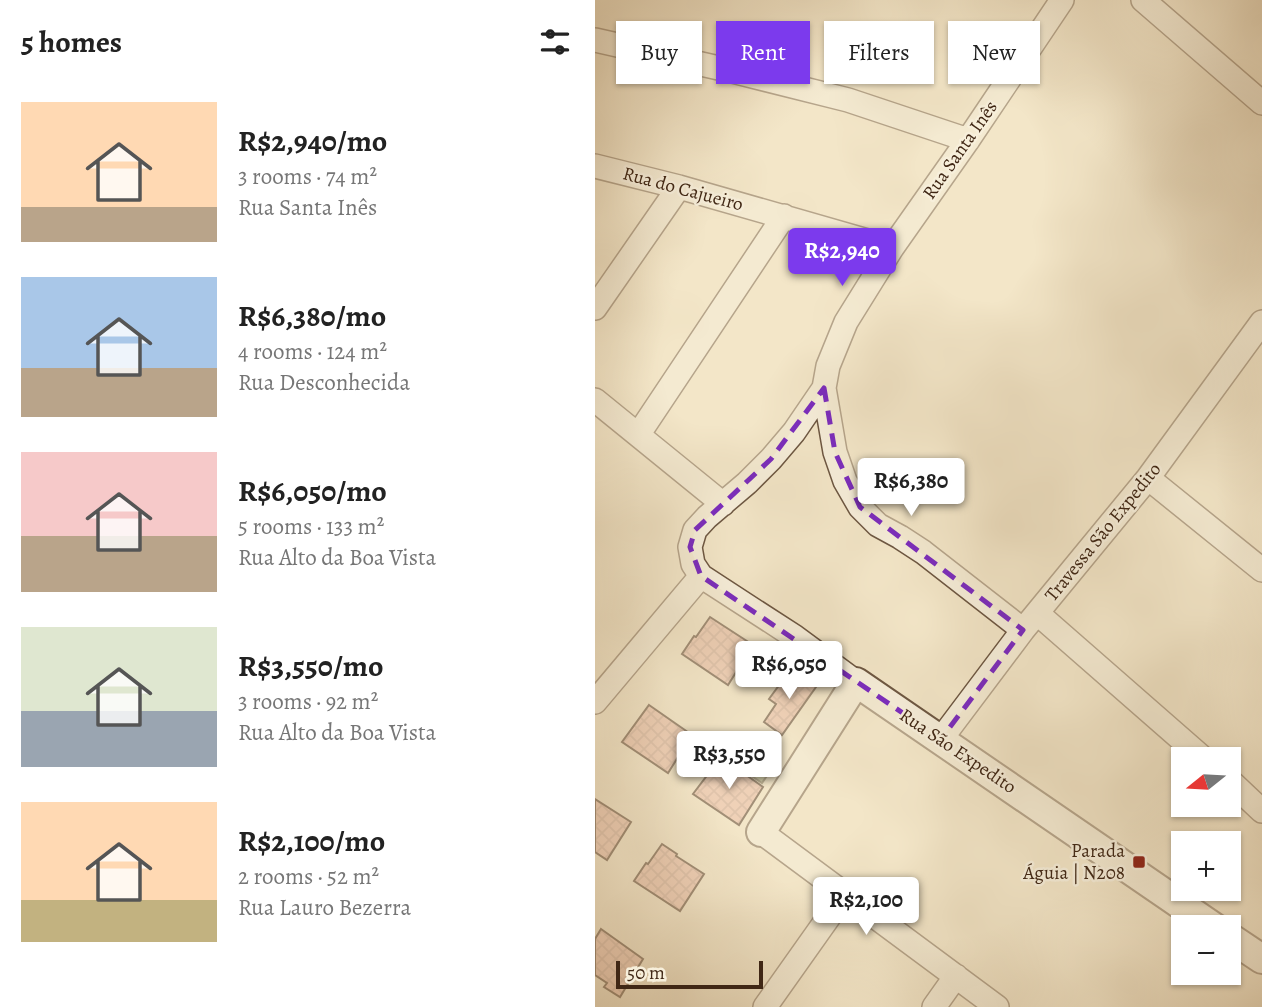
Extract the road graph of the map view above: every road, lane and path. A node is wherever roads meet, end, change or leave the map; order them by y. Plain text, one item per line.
1 (1061, 0) edge
2 (1143, 0) edge
3 (595, 40) edge
4 (1262, 103) edge
5 (968, 140) junction
6 (595, 166) edge
7 (679, 187) junction
8 (784, 216) junction
9 (892, 248) junction
10 (595, 308) edge
11 (1260, 330) edge
12 (824, 388) junction
13 (595, 400) edge
14 (638, 435) junction
15 (1148, 478) junction
16 (723, 504) junction
17 (1262, 569) edge
18 (701, 576) junction
19 (1030, 621) junction
20 (856, 682) junction
21 (595, 702) edge
22 (941, 739) junction
23 (1189, 747) edge
24 (1241, 791) edge
25 (1262, 811) edge
26 (761, 832) joint
27 (845, 894) junction
28 (1196, 915) edge
29 (1241, 945) edge
30 (1262, 959) edge
31 (956, 976) junction
32 (765, 1007) edge
33 (934, 1007) edge
34 (997, 1007) edge

1 - 5 street, Rua Santa Inês
2 - 4 street
3 - 5 street
5 - 9 street, Rua Santa Inês
6 - 7 street, Rua do Cajueiro
7 - 8 street, Rua do Cajueiro
7 - 10 street
8 - 9 street, Rua do Cajueiro
8 - 14 street
9 - 12 street, Rua Santa Inês
11 - 15 street, Travessa São Expedito
12 - 16 street, Rua Santa Inês
12 - 19 street
13 - 14 street
14 - 16 street
15 - 17 street
15 - 19 street, Travessa São Expedito
16 - 18 street, Rua Santa Inês
18 - 20 street, Rua São Expedito
18 - 21 street
19 - 22 street, Travessa São Expedito
19 - 23 street
20 - 22 street, Rua São Expedito
20 - 26 street
22 - 28 street, Rua São Expedito
24 - 25 street
26 - 27 street
27 - 31 street
27 - 32 street
29 - 30 street
31 - 33 street
31 - 34 street

